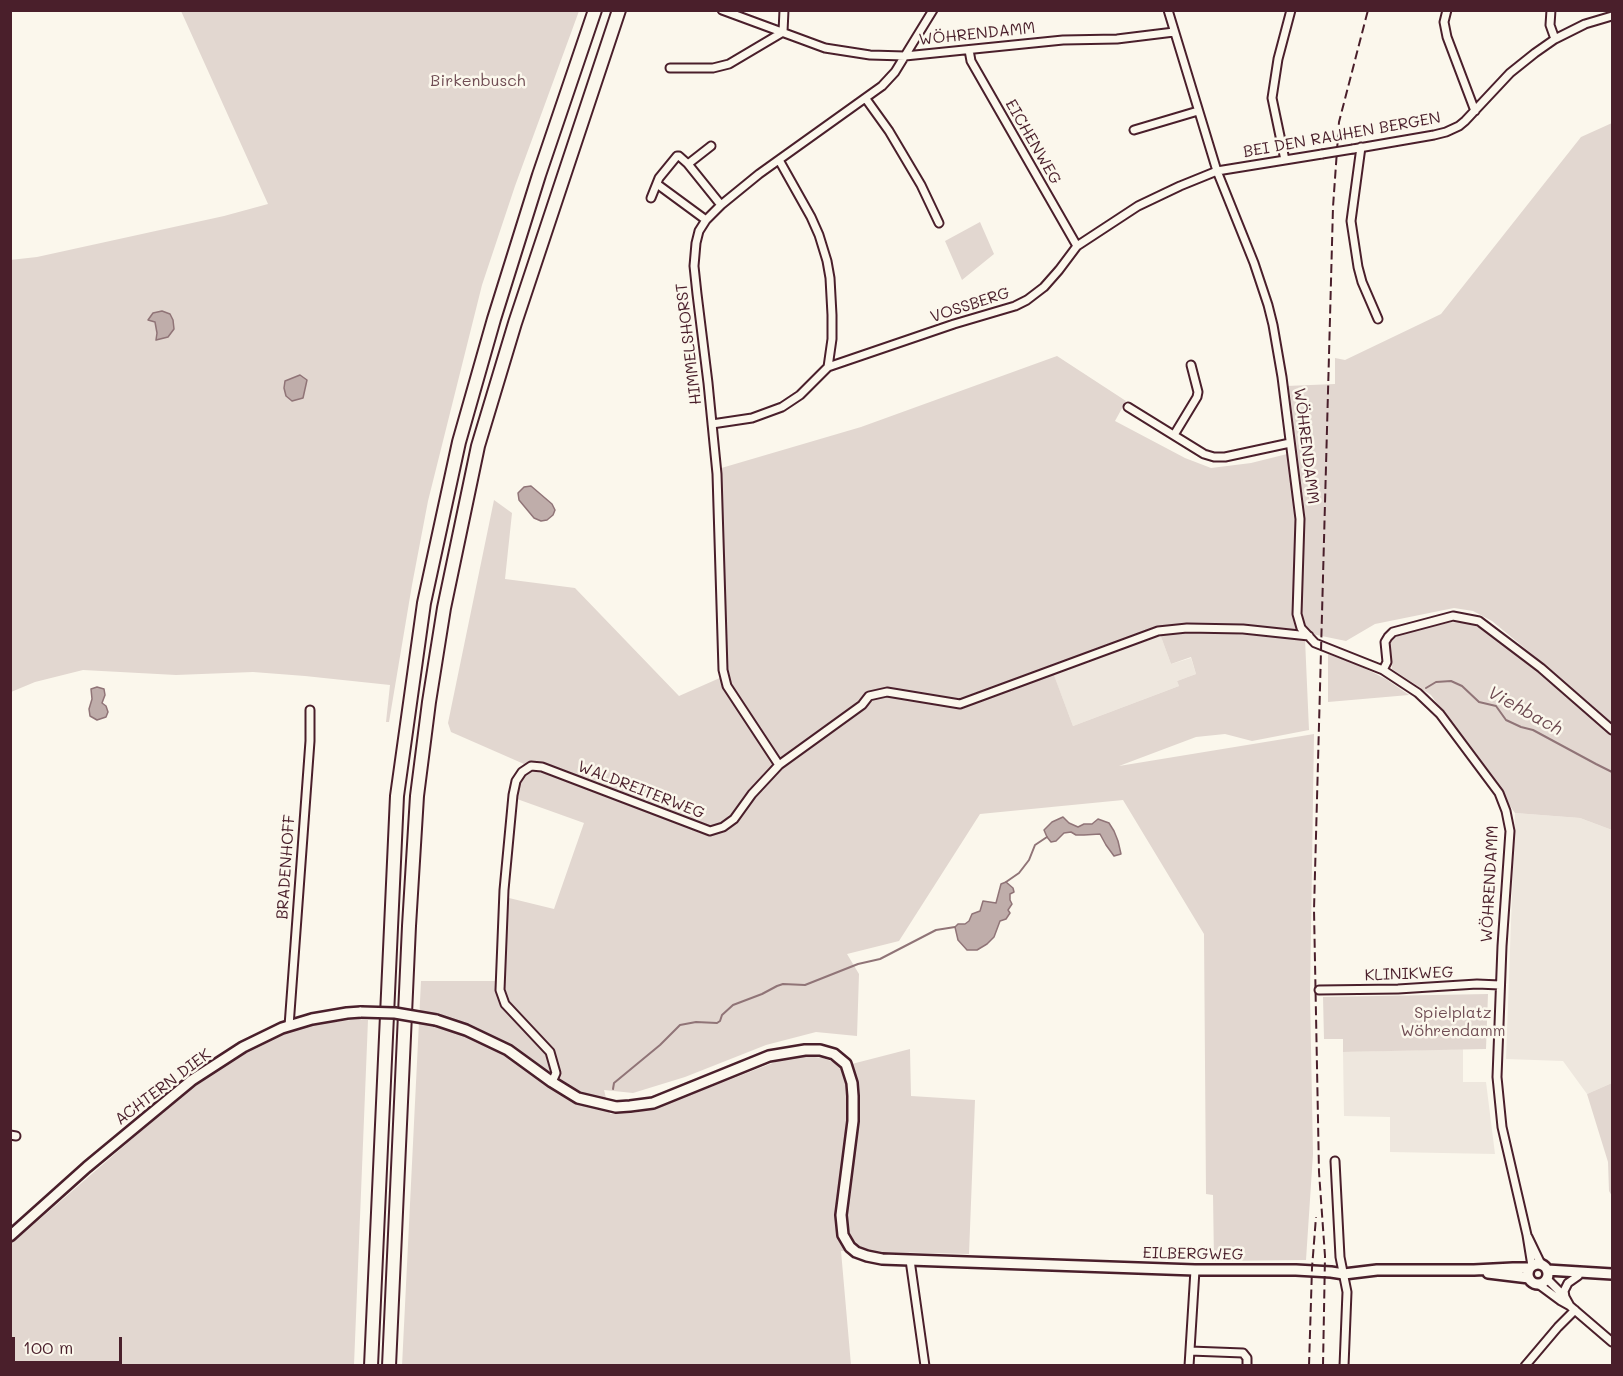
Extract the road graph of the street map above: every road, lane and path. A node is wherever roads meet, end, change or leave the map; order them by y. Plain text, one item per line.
1 (595, 10) edge
2 (619, 10) edge
3 (722, 10) edge
4 (784, 10) edge
5 (933, 10) edge
6 (1168, 10) edge
7 (1291, 10) edge
8 (1447, 10) edge
9 (1551, 10) edge
10 (1612, 16) edge
11 (783, 32) junction
12 (1174, 32) junction
13 (1555, 39) junction
14 (969, 50) junction
15 (905, 56) junction
16 (670, 68) dead end
17 (866, 99) junction
18 (1198, 111) junction
19 (1474, 111) junction
20 (1134, 130) dead end
21 (711, 146) dead end
22 (1357, 148) junction
23 (778, 160) junction
24 (1285, 160) junction
25 (688, 164) junction
26 (1217, 171) junction
27 (657, 184) junction
28 (651, 198) dead end
29 (721, 205) junction
30 (706, 220) junction
31 (939, 223) dead end
32 (1077, 246) junction
33 (1378, 319) dead end
34 (1191, 365) dead end
35 (828, 367) junction
36 (1128, 407) dead end
37 (712, 424) junction
38 (1174, 435) junction
39 (1290, 443) junction
40 (1309, 636) junction
41 (1383, 670) junction
42 (310, 711) dead end
43 (1612, 730) edge
44 (779, 765) junction
45 (1500, 985) junction
46 (1319, 990) dead end
47 (289, 1026) junction
48 (552, 1082) junction
49 (1335, 1161) dead end
50 (10, 1236) edge
51 (846, 1241) joint
52 (910, 1260) junction
53 (1195, 1270) junction
54 (1539, 1273) junction
55 (1344, 1274) junction
56 (1593, 1274) junction
57 (1612, 1274) edge
58 (1578, 1276) junction
59 (1565, 1297) junction
60 (1572, 1308) junction
61 (1612, 1342) edge
62 (1190, 1352) junction
63 (371, 1365) edge
64 (389, 1365) edge
65 (925, 1365) edge
66 (1189, 1365) edge
67 (1246, 1365) edge
68 (1344, 1365) edge
69 (1526, 1365) edge

1 - 63 highway
2 - 64 highway
3 - 11 street, WÖHRENDAMM
4 - 11 street
5 - 15 street, HIMMELSHORST
6 - 12 street
7 - 24 street
8 - 19 street
9 - 13 street
10 - 13 street, BEI DEN RAUHEN BERGEN
11 - 15 street, WÖHRENDAMM
11 - 16 street
12 - 14 street, WÖHRENDAMM
12 - 18 street, WÖHRENDAMM
13 - 19 street, BEI DEN RAUHEN BERGEN
14 - 15 street, WÖHRENDAMM
14 - 32 street, EICHENWEG
15 - 17 street, HIMMELSHORST
17 - 23 street, HIMMELSHORST
17 - 31 street
18 - 20 street
18 - 26 street, WÖHRENDAMM
19 - 22 street, BEI DEN RAUHEN BERGEN
21 - 25 street
22 - 24 street, BEI DEN RAUHEN BERGEN, bridge
22 - 33 street
23 - 29 street, HIMMELSHORST
23 - 35 street
24 - 26 street, BEI DEN RAUHEN BERGEN
25 - 27 street
25 - 29 street
26 - 32 street, VOSSBERG
26 - 39 street, WÖHRENDAMM
27 - 28 street
27 - 30 street
29 - 30 street, HIMMELSHORST
30 - 37 street, HIMMELSHORST
32 - 35 street, VOSSBERG
34 - 38 street
35 - 37 street, VOSSBERG
36 - 38 street
37 - 44 street, HIMMELSHORST
38 - 39 street
39 - 40 street, WÖHRENDAMM
40 - 41 street, WÖHRENDAMM
40 - 44 street, WALDREITERWEG
41 - 43 street
41 - 45 street, WÖHRENDAMM
42 - 47 street, BRADENHOFF
44 - 48 street, WALDREITERWEG
45 - 46 street, KLINIKWEG
45 - 54 street, WÖHRENDAMM
47 - 48 main road, ACHTERN DIEK, bridge
47 - 50 main road, ACHTERN DIEK
48 - 51 main road, ACHTERN DIEK
49 - 55 street
51 - 52 main road, EILBERGWEG
52 - 53 main road, EILBERGWEG
52 - 65 street
53 - 55 main road, EILBERGWEG
53 - 62 street
54 - 55 main road, EILBERGWEG
54 - 56 main road
54 - 58 main road
54 - 59 street, WÖHRENDAMM
54 - 60 street, WÖHRENDAMM
55 - 68 street
56 - 57 main road
56 - 58 main road
58 - 59 street
59 - 60 street, WÖHRENDAMM
60 - 61 street, WÖHRENDAMM
60 - 69 street
62 - 66 street
62 - 67 street

